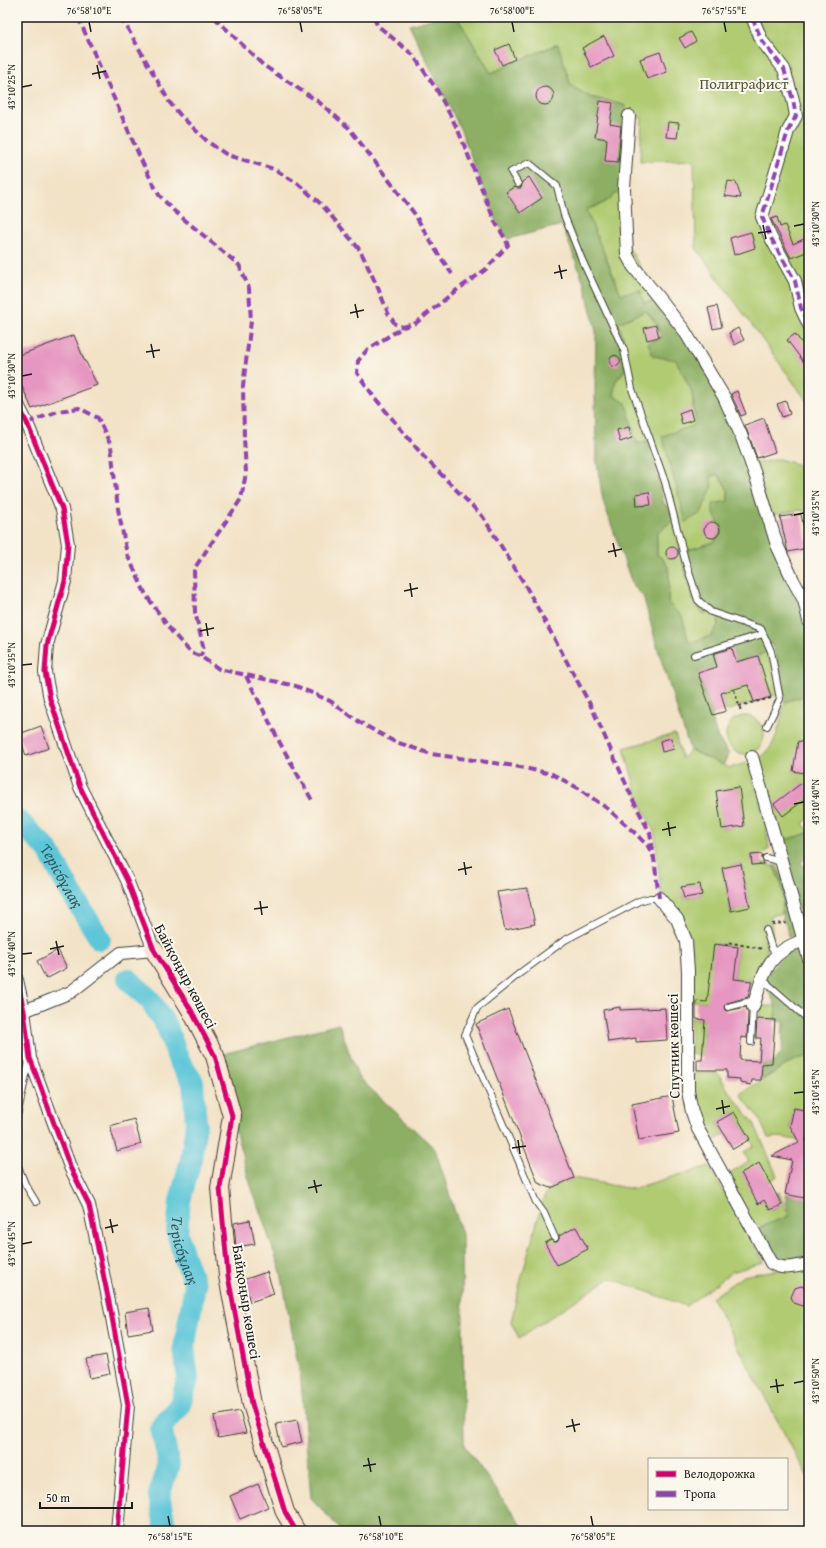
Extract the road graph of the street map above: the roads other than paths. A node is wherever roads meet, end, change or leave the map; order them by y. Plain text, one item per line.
1 (752, 17) edge
2 (628, 116) dead end
3 (518, 184) dead end
4 (809, 325) edge
5 (17, 403) edge
6 (809, 621) edge
7 (763, 634) junction
8 (694, 655) dead end
9 (767, 726) dead end
10 (752, 757) dead end
11 (766, 858) dead end
12 (782, 862) junction
13 (659, 898) joint
14 (766, 930) road end
15 (806, 935) edge
16 (154, 950) junction
17 (775, 952) junction
18 (809, 959) edge
19 (762, 979) junction
20 (17, 980) edge
21 (754, 1003) junction
22 (728, 1007) dead end
23 (24, 1010) junction
24 (809, 1020) edge
25 (22, 1034) edge
26 (751, 1042) dead end
27 (30, 1058) junction
28 (17, 1116) edge
29 (17, 1164) edge
30 (36, 1202) dead end
31 (555, 1238) dead end
32 (809, 1264) edge
33 (117, 1531) edge
34 (296, 1531) edge

1 - 4 street
2 - 6 street
3 - 7 lane
5 - 16 street, Байқоңыр көшесі
7 - 8 lane
7 - 9 lane
10 - 12 street
11 - 12 lane
12 - 15 street
13 - 31 lane
13 - 32 street, Спутник көшесі
14 - 17 lane
15 - 17 street
15 - 18 street
16 - 23 street
16 - 34 street, Байқоңыр көшесі
17 - 19 street
19 - 21 street
19 - 24 lane
20 - 23 street
21 - 22 lane
21 - 26 lane
23 - 25 street
25 - 27 street
27 - 28 lane
27 - 33 street
29 - 30 lane

